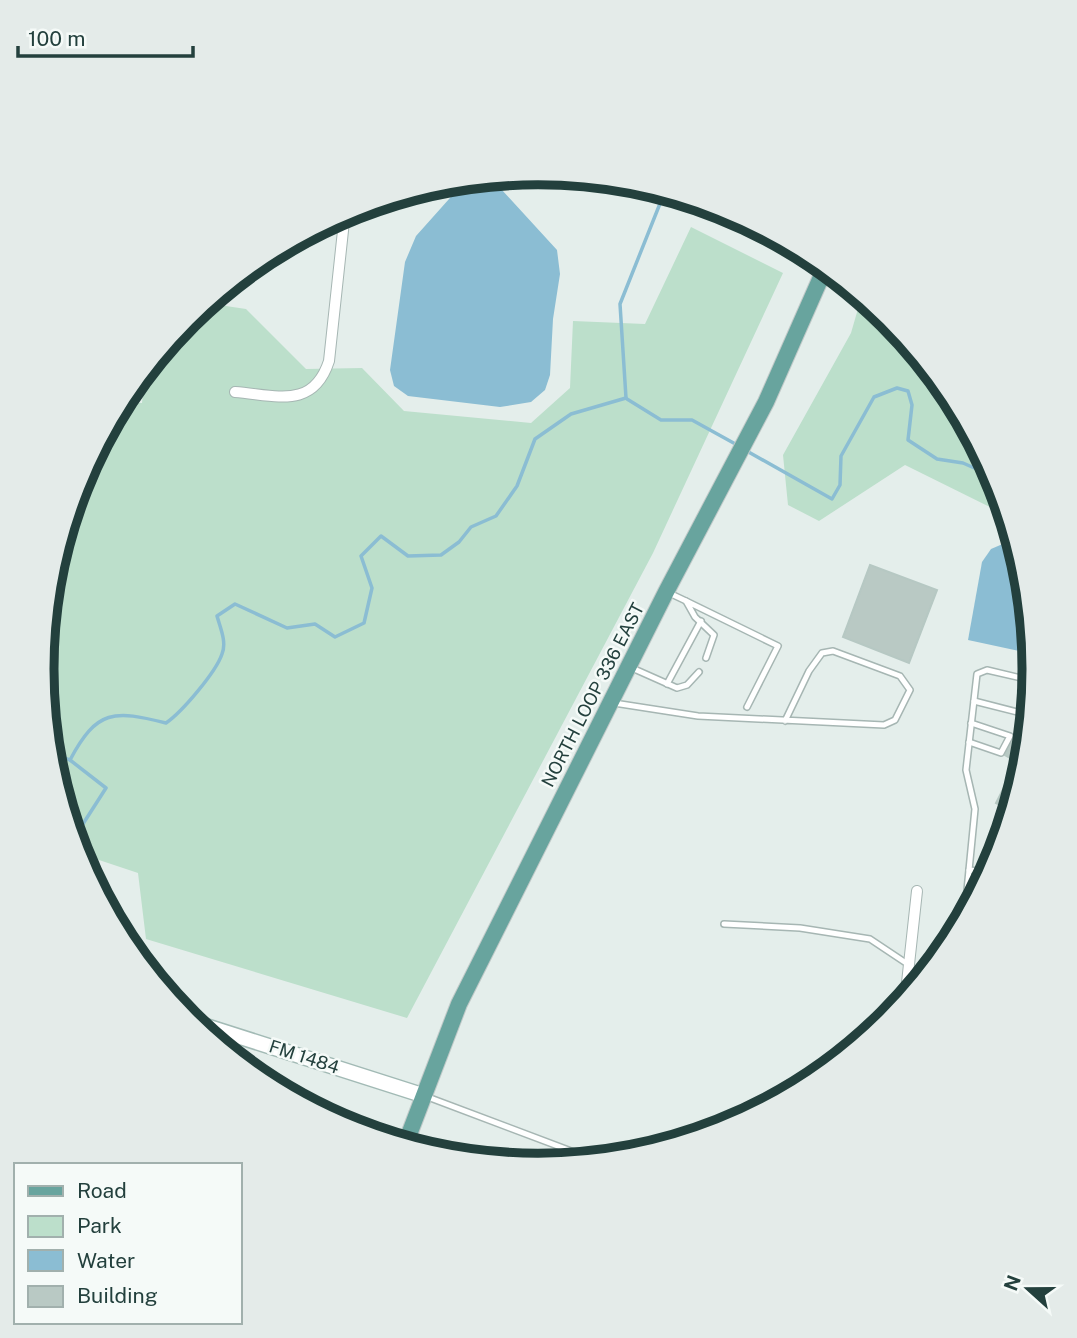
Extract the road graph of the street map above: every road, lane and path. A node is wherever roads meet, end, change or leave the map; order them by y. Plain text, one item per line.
1 (343, 226) edge
2 (821, 276) edge
3 (235, 392) dead end
4 (666, 592) junction
5 (686, 601) junction
6 (701, 621) junction
7 (706, 658) dead end
8 (629, 667) junction
9 (699, 672) dead end
10 (1023, 679) edge
11 (667, 684) junction
12 (974, 701) junction
13 (611, 702) junction
14 (747, 707) dead end
15 (1021, 713) edge
16 (785, 721) junction
17 (971, 723) junction
18 (969, 742) junction
19 (969, 870) junction
20 (978, 871) edge
21 (917, 891) dead end
22 (967, 895) edge
23 (723, 924) dead end
24 (909, 965) junction
25 (907, 983) edge
26 (215, 1029) edge
27 (422, 1095) junction
28 (408, 1136) edge
29 (573, 1152) edge

1 - 3 street
2 - 4 main road, NORTH LOOP 336 EAST
4 - 5 lane
4 - 8 main road, NORTH LOOP 336 EAST
5 - 6 lane
5 - 14 lane
6 - 7 lane
6 - 11 lane
8 - 11 lane
8 - 13 main road, NORTH LOOP 336 EAST
9 - 11 lane
10 - 12 lane
12 - 15 lane
12 - 17 lane
13 - 16 lane
13 - 27 main road, NORTH LOOP 336 EAST
16 - 16 lane
17 - 18 lane
17 - 18 lane
18 - 19 lane
19 - 20 lane
19 - 22 lane
21 - 24 street
23 - 24 lane
24 - 25 street
26 - 27 main road, FM 1484 / FM 1484
27 - 28 main road, NORTH LOOP 336 EAST
27 - 29 lane

